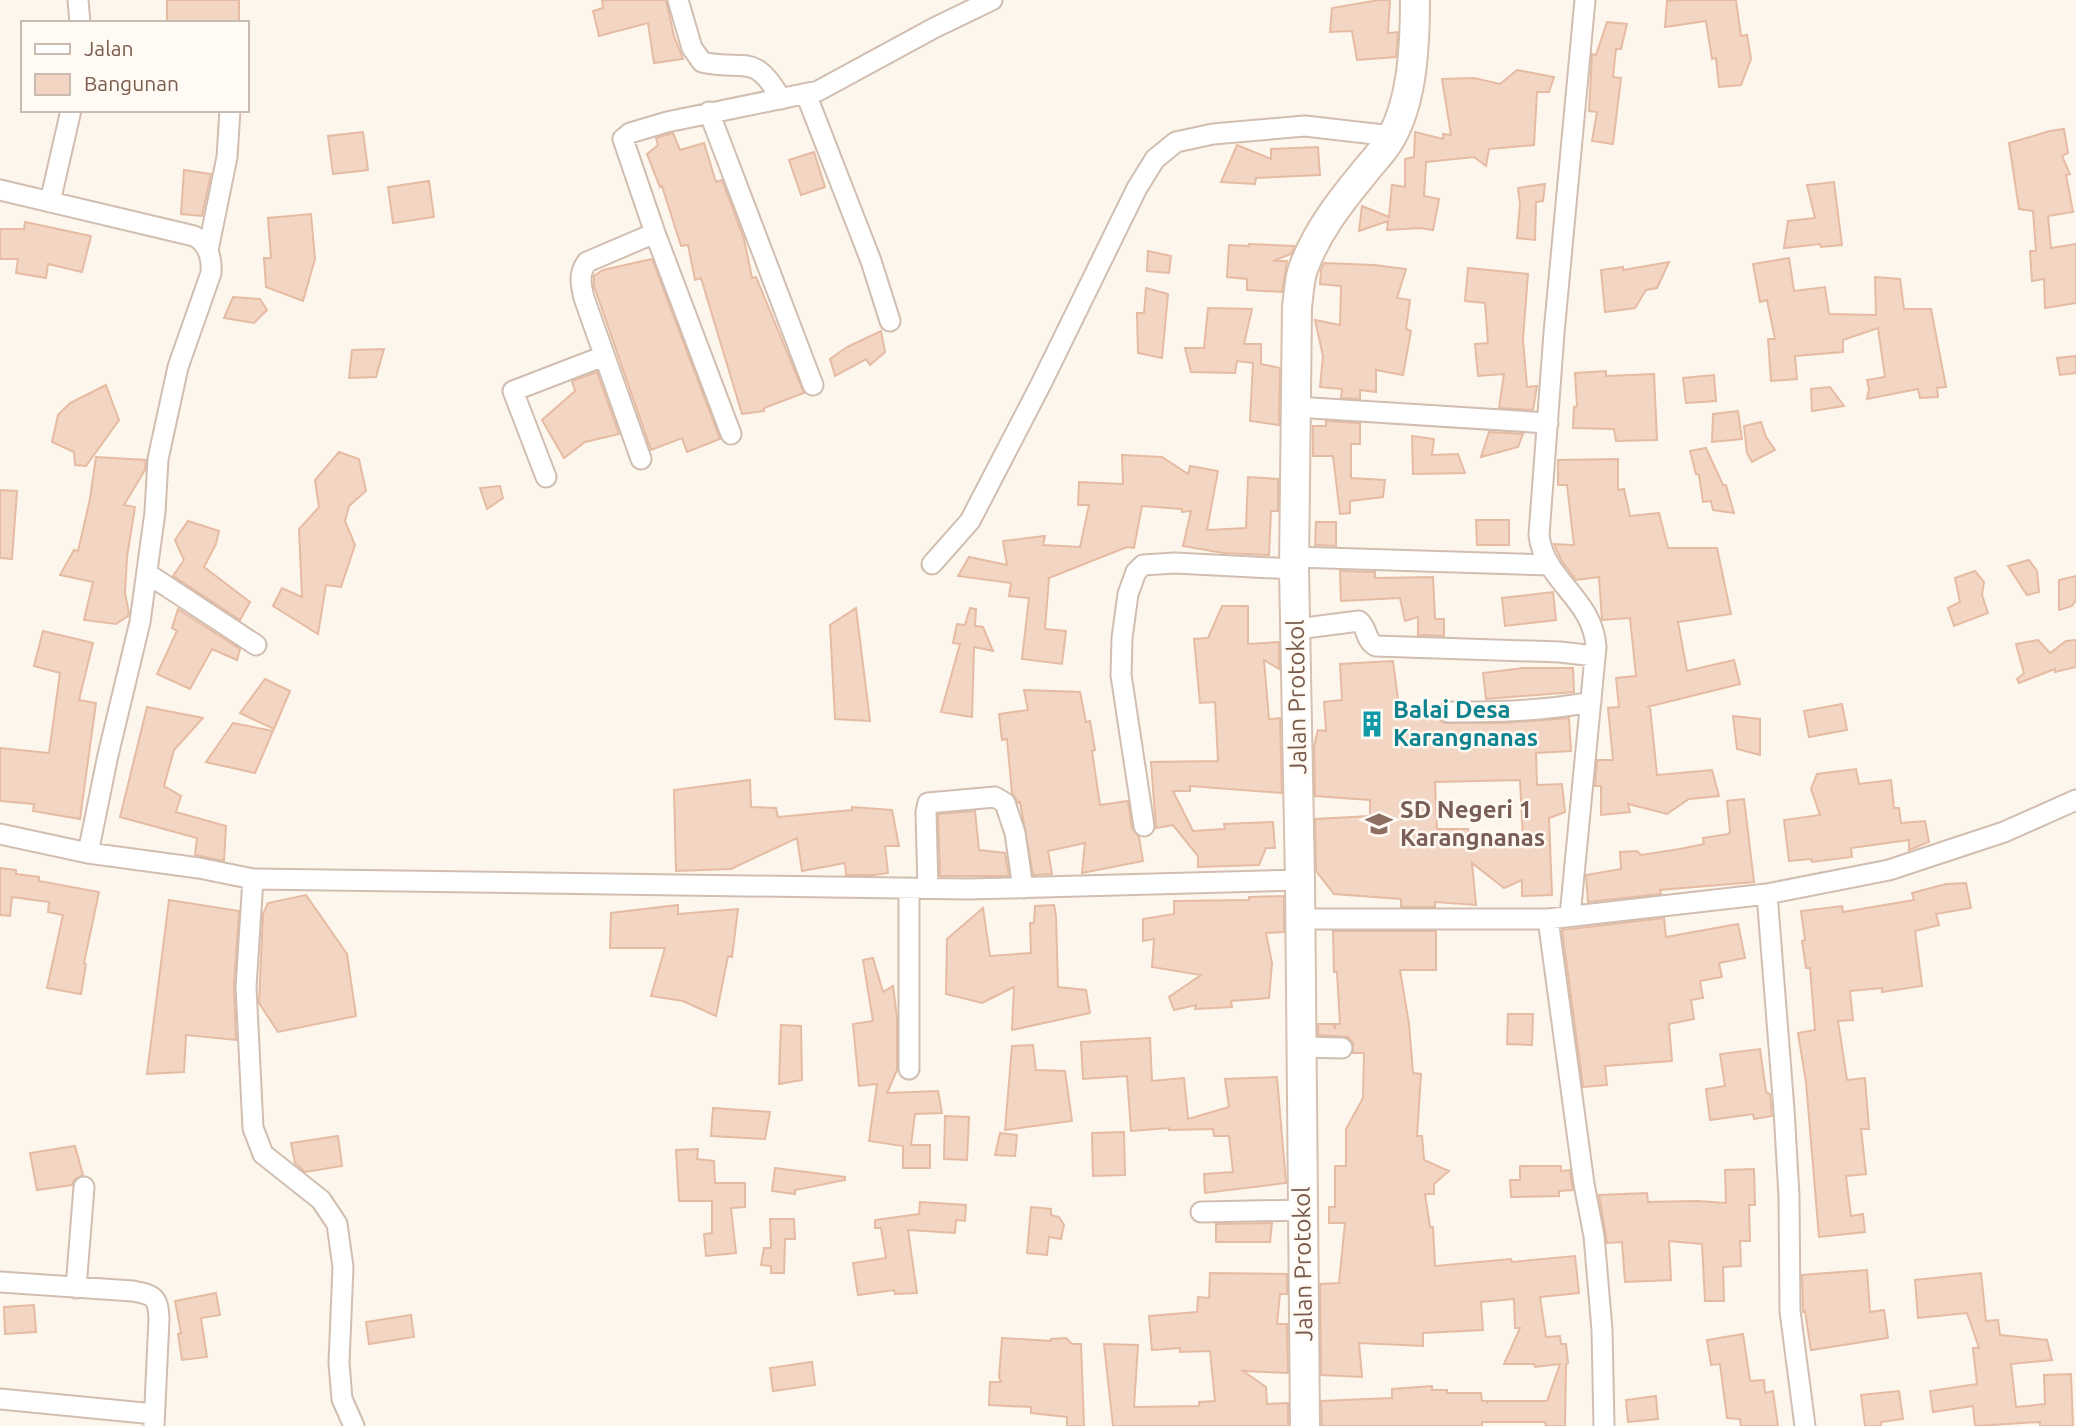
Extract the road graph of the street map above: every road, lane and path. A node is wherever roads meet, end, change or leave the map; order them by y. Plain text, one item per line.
1 (78, 0) edge
2 (678, 0) edge
3 (992, 0) edge
4 (1415, 0) edge
5 (1585, 0) edge
6 (80, 21) edge
7 (806, 94) junction
8 (781, 99) junction
9 (71, 112) edge
10 (230, 112) edge
11 (709, 112) junction
12 (1392, 136) junction
13 (0, 190) edge
14 (50, 202) junction
15 (655, 233) junction
16 (208, 250) junction
17 (890, 321) dead end
18 (604, 356) junction
19 (813, 385) dead end
20 (1296, 407) junction
21 (1548, 423) junction
22 (731, 433) dead end
23 (640, 458) dead end
24 (546, 477) dead end
25 (1294, 563) junction
26 (932, 564) dead end
27 (1550, 565) junction
28 (148, 574) junction
29 (1297, 629) junction
30 (256, 645) dead end
31 (1595, 656) junction
32 (1591, 702) junction
33 (1449, 712) dead end
34 (2076, 800) edge
35 (1144, 826) dead end
36 (0, 834) edge
37 (88, 853) junction
38 (253, 879) junction
39 (1300, 880) junction
40 (918, 888) junction
41 (1023, 888) junction
42 (1767, 894) junction
43 (1570, 916) junction
44 (1300, 919) junction
45 (1548, 919) junction
46 (1302, 1047) junction
47 (1342, 1048) dead end
48 (909, 1069) dead end
49 (84, 1187) dead end
50 (1303, 1210) junction
51 (1201, 1212) dead end
52 (0, 1282) edge
53 (76, 1288) junction
54 (0, 1399) edge
55 (154, 1420) edge
56 (354, 1426) edge
57 (1305, 1426) edge
58 (1604, 1426) edge
59 (1805, 1426) edge

1 - 6 street
2 - 8 street
3 - 7 street
4 - 12 street, Jalan Protokol
5 - 21 street
7 - 8 street
7 - 17 street
8 - 11 street
9 - 14 street
10 - 16 street
11 - 15 street
11 - 19 street
12 - 20 street, Jalan Protokol
12 - 26 street
13 - 14 street
14 - 16 street
15 - 18 street
15 - 22 street
16 - 28 street
18 - 23 street
18 - 24 street
20 - 21 street
20 - 25 street, Jalan Protokol
21 - 27 street
25 - 27 street
25 - 29 street, Jalan Protokol
25 - 35 street
27 - 31 street
28 - 30 street
28 - 37 street
29 - 31 street
29 - 39 street, Jalan Protokol
31 - 32 street
32 - 33 street
32 - 43 street
34 - 42 street
36 - 37 street
37 - 38 street
38 - 40 street
38 - 56 street
39 - 41 street
39 - 44 street, Jalan Protokol
40 - 41 street
40 - 41 street
40 - 48 street
42 - 43 street
42 - 59 street
43 - 45 street
44 - 45 street
44 - 46 street, Jalan Protokol
45 - 58 street
46 - 47 street
46 - 50 street, Jalan Protokol
49 - 53 street
50 - 51 street
50 - 57 street, Jalan Protokol
52 - 53 street
53 - 55 street
54 - 55 street

